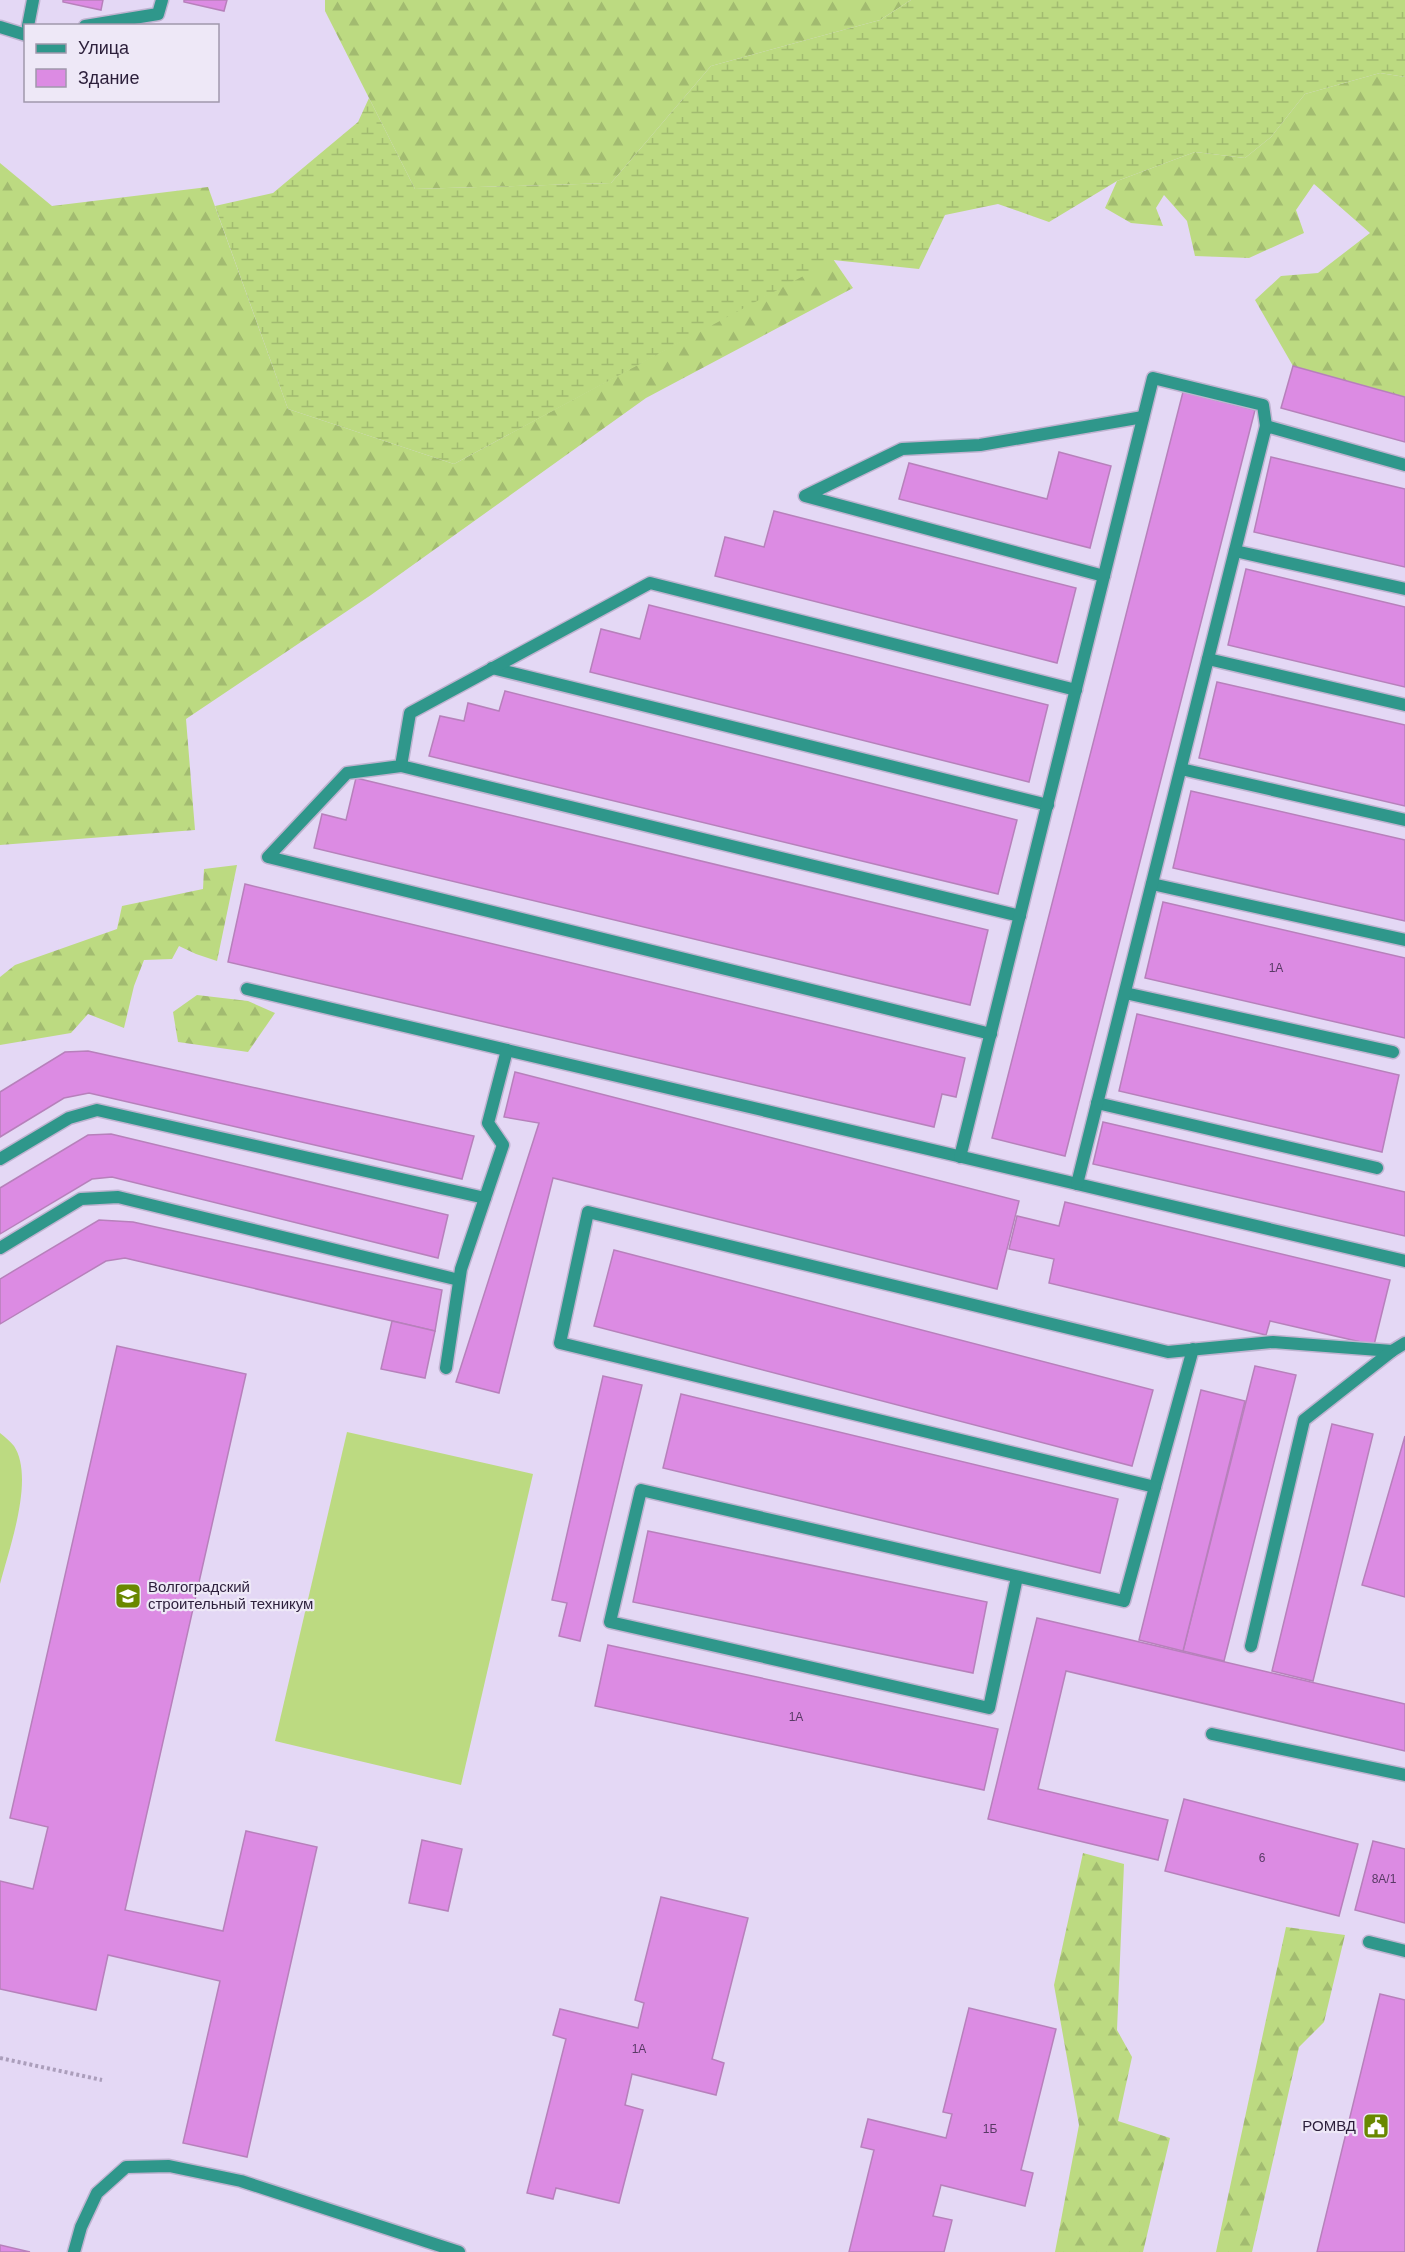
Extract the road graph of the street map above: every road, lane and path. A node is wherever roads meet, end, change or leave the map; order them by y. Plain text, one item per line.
1 (33, 0) edge
2 (162, 0) edge
3 (27, 24) edge
4 (97, 24) edge
5 (0, 27) edge
6 (24, 34) edge
7 (1143, 417) junction
8 (1266, 426) junction
9 (1405, 465) edge
10 (1234, 551) junction
11 (1104, 576) junction
12 (1405, 590) edge
13 (1208, 658) junction
14 (492, 668) junction
15 (1076, 690) junction
16 (1405, 705) edge
17 (401, 766) junction
18 (1181, 769) junction
19 (1047, 805) junction
20 (1405, 820) edge
21 (1152, 884) junction
22 (1020, 916) junction
23 (1405, 939) edge
24 (247, 989) dead end
25 (1125, 993) junction
26 (991, 1034) junction
27 (507, 1050) junction
28 (1393, 1052) dead end
29 (1097, 1102) junction
30 (960, 1157) junction
31 (0, 1159) edge
32 (1377, 1168) dead end
33 (1077, 1184) junction
34 (484, 1198) junction
35 (0, 1248) edge
36 (1405, 1261) edge
37 (459, 1280) junction
38 (1405, 1343) edge
39 (1193, 1349) junction
40 (1392, 1352) junction
41 (446, 1368) dead end
42 (1155, 1487) junction
43 (1017, 1577) junction
44 (1251, 1646) dead end
45 (1212, 1734) dead end
46 (1405, 1775) edge
47 (1369, 1942) dead end
48 (1405, 1951) edge
49 (0, 2058) edge
50 (102, 2080) dead end
51 (74, 2252) edge
52 (459, 2252) edge

1 - 3 street
2 - 4 street
5 - 6 street
7 - 8 street
7 - 11 street
7 - 11 street
8 - 9 street
8 - 10 street
10 - 12 street
10 - 13 street
11 - 15 street
13 - 16 street
13 - 18 street
14 - 15 street
14 - 17 street
14 - 19 street
15 - 19 street
17 - 22 street
17 - 26 street
18 - 20 street
18 - 21 street
19 - 22 street
21 - 23 street
21 - 25 street
22 - 26 street
24 - 27 street
25 - 28 street
25 - 29 street
26 - 30 street
27 - 30 street
27 - 34 street
29 - 32 street
29 - 33 street
30 - 33 street
31 - 34 street
33 - 36 street
34 - 37 street
35 - 37 street
37 - 41 street
38 - 40 street
39 - 40 street
39 - 42 street
39 - 42 street
40 - 44 street
42 - 43 street
43 - 43 street
45 - 46 street
47 - 48 street
49 - 50 path
51 - 52 street

